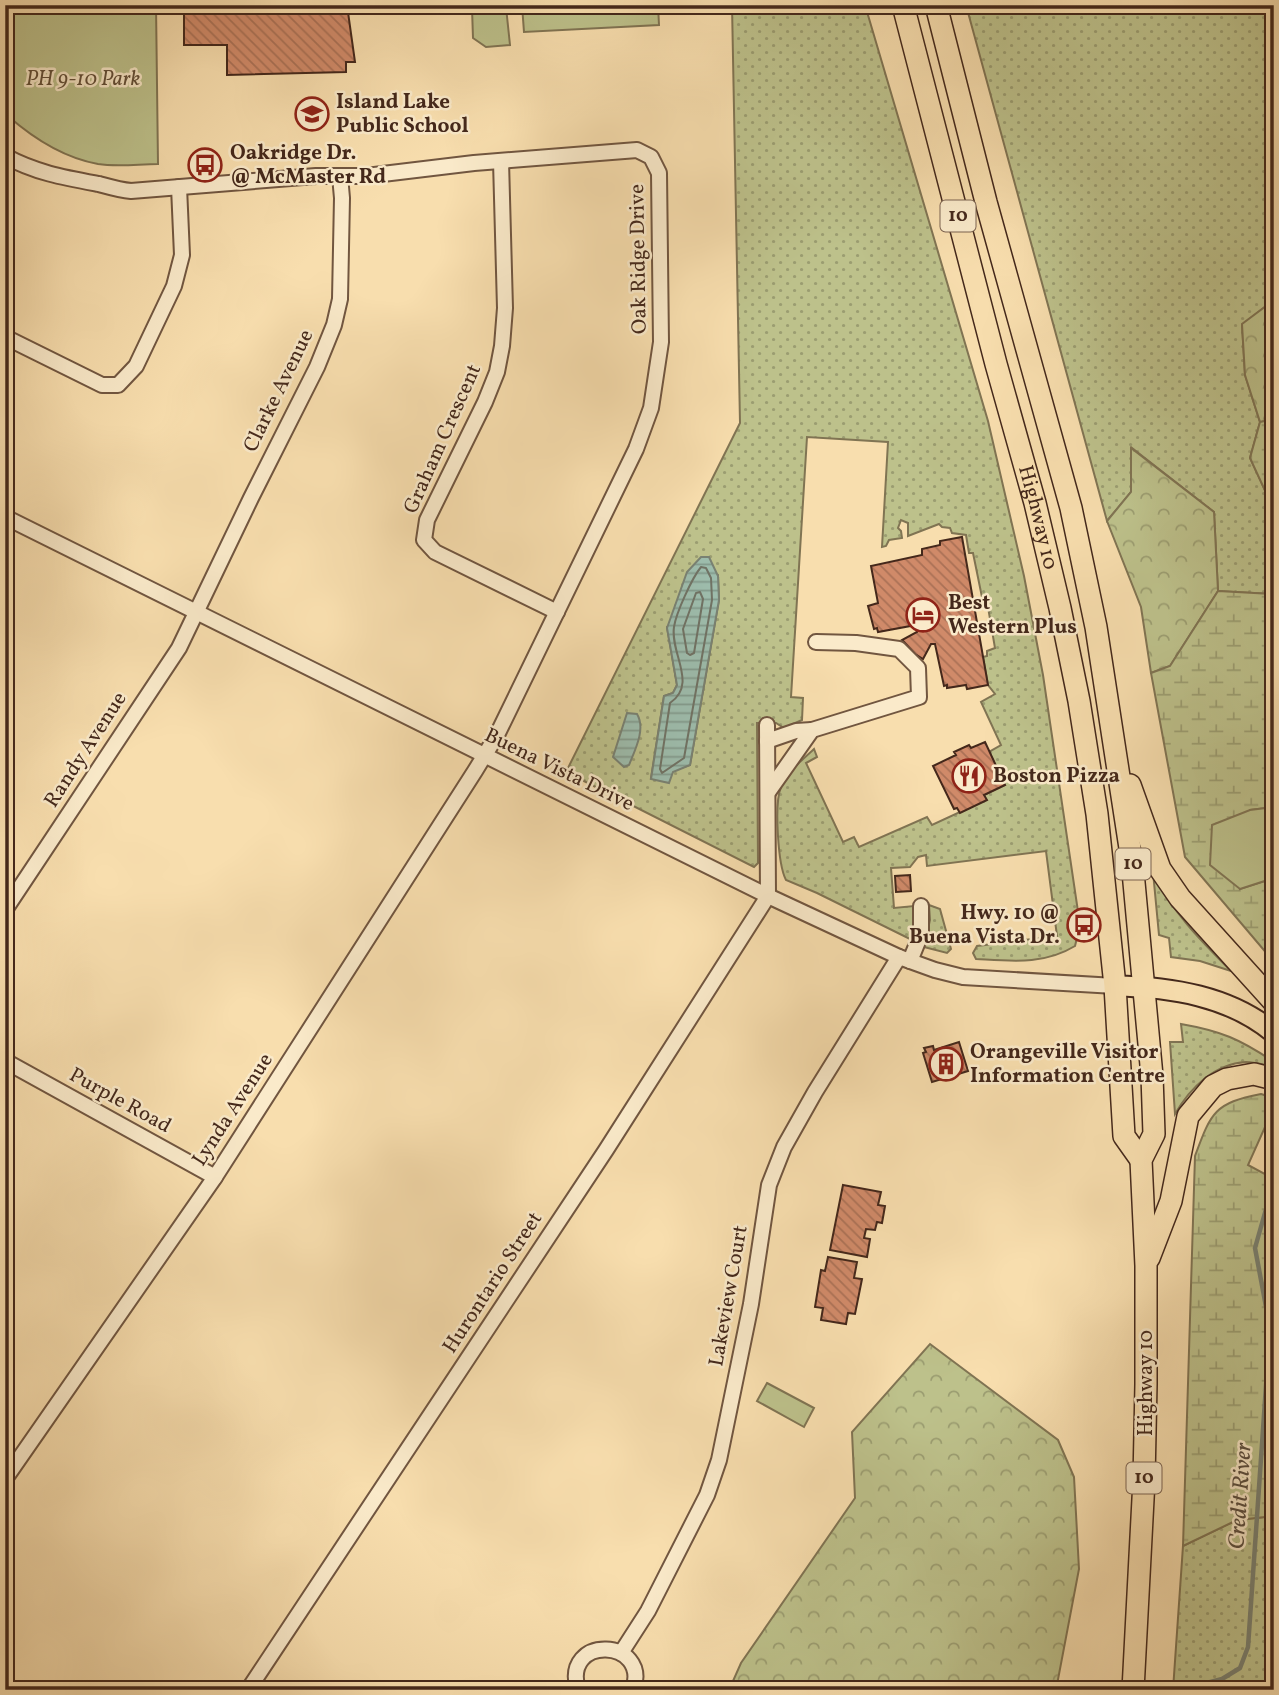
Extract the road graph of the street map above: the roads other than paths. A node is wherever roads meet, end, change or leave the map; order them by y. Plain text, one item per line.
1 (936, 5) edge
2 (903, 6) edge
3 (5, 156) edge
4 (501, 161) junction
5 (340, 176) junction
6 (179, 187) junction
7 (5, 337) edge
8 (5, 517) edge
9 (195, 611) junction
10 (557, 612) junction
11 (816, 642) dead end
12 (767, 725) dead end
13 (812, 730) junction
14 (767, 741) junction
15 (1113, 743) junction
16 (484, 756) junction
17 (769, 791) junction
18 (768, 896) junction
19 (921, 906) dead end
20 (5, 910) edge
21 (904, 959) junction
22 (1115, 986) junction
23 (1144, 986) junction
24 (1274, 1002) edge
25 (1274, 1033) edge
26 (5, 1061) edge
27 (1274, 1079) edge
28 (1140, 1160) junction
29 (215, 1177) junction
30 (1146, 1266) junction
31 (5, 1479) edge
32 (621, 1653) junction
33 (248, 1690) edge
34 (578, 1690) edge
35 (633, 1690) edge
36 (1133, 1690) edge

1 - 15 highway, Highway 10 / 10
2 - 22 highway, Highway 10 / 10
3 - 6 street, Oak Ridge Drive
4 - 5 street, Oak Ridge Drive
4 - 10 street, Graham Crescent
4 - 10 street, Oak Ridge Drive
5 - 6 street, Oak Ridge Drive
5 - 9 street, Clarke Avenue
6 - 7 street
8 - 9 street, Buena Vista Drive
9 - 16 street, Buena Vista Drive
9 - 20 street, Randy Avenue
10 - 16 street, Oak Ridge Drive
11 - 13 street
12 - 14 street
13 - 14 street
13 - 17 street
14 - 17 street
15 - 23 highway, Highway 10 / 10
15 - 24 highway
16 - 18 street, Buena Vista Drive
16 - 29 street, Lynda Avenue
17 - 18 street
18 - 21 street, Buena Vista Drive
18 - 33 street, Hurontario Street
19 - 21 street, Lakeview Court
21 - 22 street, Buena Vista Drive
21 - 32 street, Lakeview Court
22 - 23 main road
22 - 28 highway, Highway 10 / 10
23 - 25 main road
23 - 28 highway, Highway 10 / 10
26 - 29 street, Purple Road
27 - 30 highway
28 - 30 highway, Highway 10 / 10
29 - 31 street, Lynda Avenue
30 - 36 highway, Highway 10 / 10
32 - 34 street
32 - 35 street

